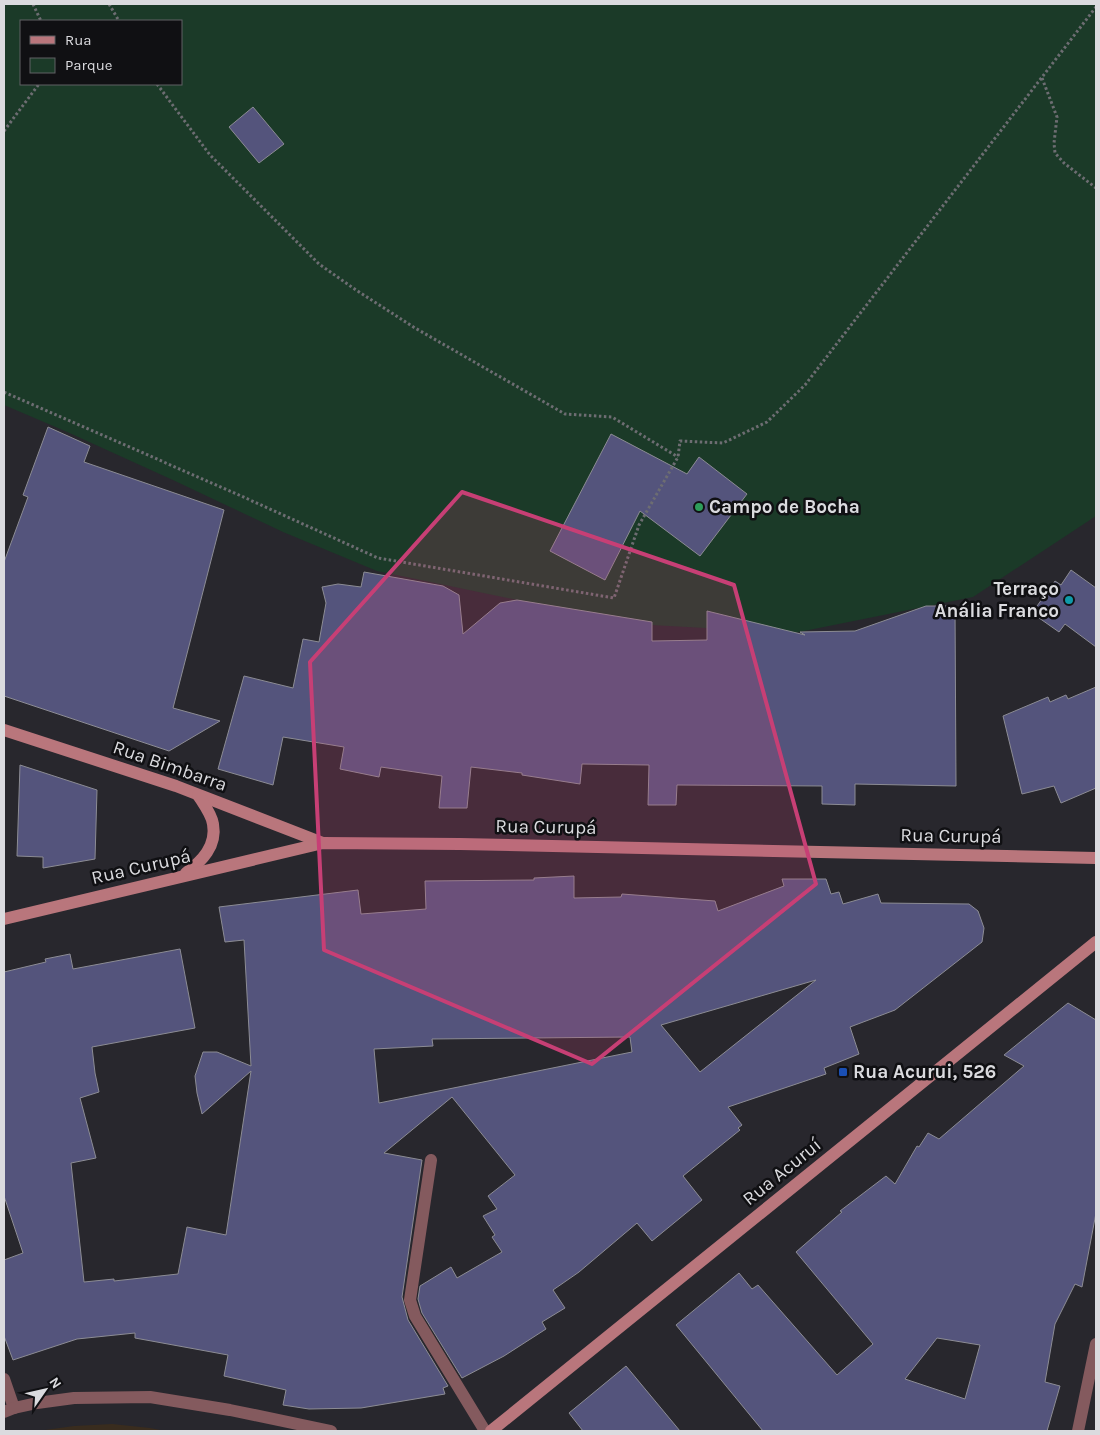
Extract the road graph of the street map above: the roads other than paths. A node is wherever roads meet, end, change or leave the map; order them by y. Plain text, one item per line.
1 (4, 730) edge
2 (198, 795) junction
3 (323, 844) junction
4 (1096, 858) edge
5 (182, 877) junction
6 (4, 919) edge
7 (1096, 942) edge
8 (431, 1160) dead end
9 (1096, 1344) edge
10 (4, 1379) edge
11 (9, 1410) edge
12 (331, 1431) edge
13 (485, 1431) edge
14 (491, 1431) edge
15 (1078, 1431) edge

1 - 2 street, Rua Bimbarra
2 - 3 street, Rua Bimbarra
2 - 5 street
3 - 4 street, Rua Curupá
3 - 5 street, Rua Curupá
5 - 6 street, Rua Curupá
7 - 14 street, Rua Acuruí
8 - 13 street
9 - 15 street
10 - 11 street
11 - 12 street

